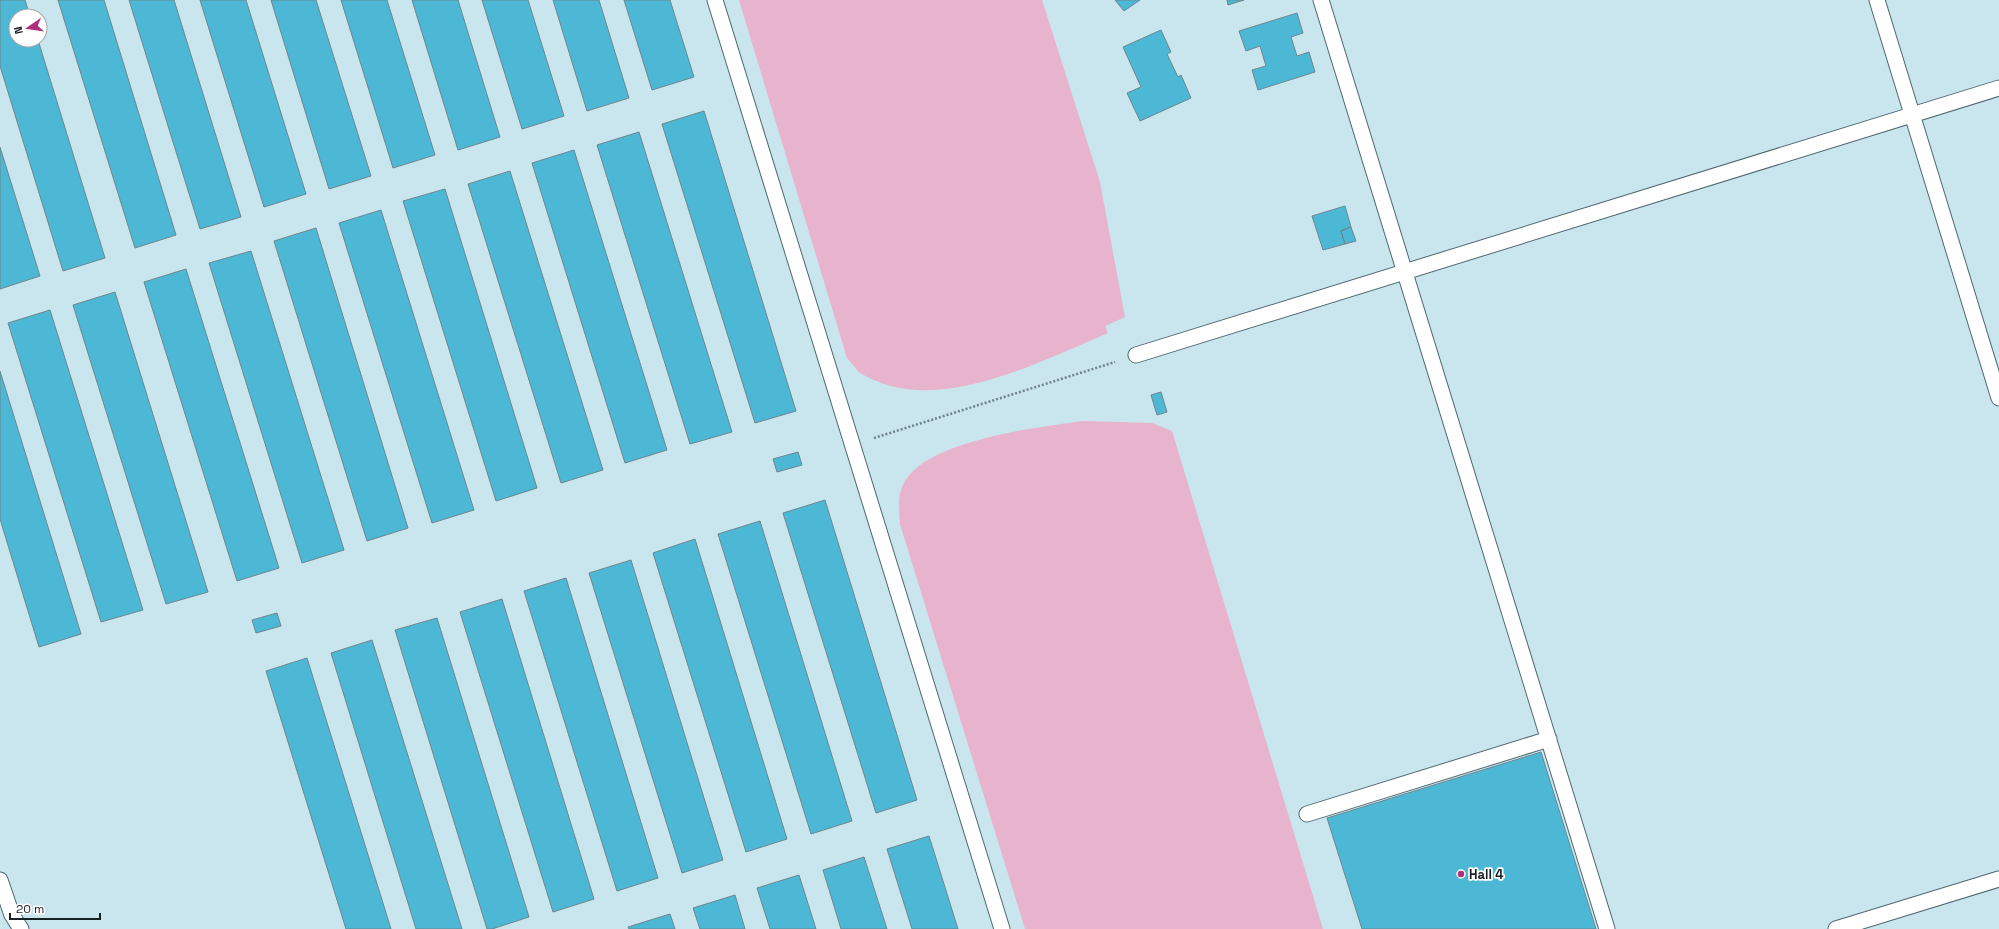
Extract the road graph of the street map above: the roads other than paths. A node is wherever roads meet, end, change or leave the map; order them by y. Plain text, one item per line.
1 (715, 0) edge
2 (1321, 0) edge
3 (1877, 0) edge
4 (1999, 88) edge
5 (1912, 115) junction
6 (1405, 271) junction
7 (1136, 355) road end
8 (1999, 398) edge
9 (1548, 739) junction
10 (1307, 814) dead end
11 (1999, 879) edge
12 (0, 880) edge
13 (21, 929) edge
14 (1002, 929) edge
15 (1607, 929) edge
16 (1836, 929) edge

1 - 14 lane
2 - 6 lane
3 - 5 lane
4 - 5 lane
5 - 6 lane
5 - 8 lane
6 - 7 lane
6 - 9 lane
9 - 10 lane
9 - 15 lane
11 - 16 lane
12 - 13 lane

